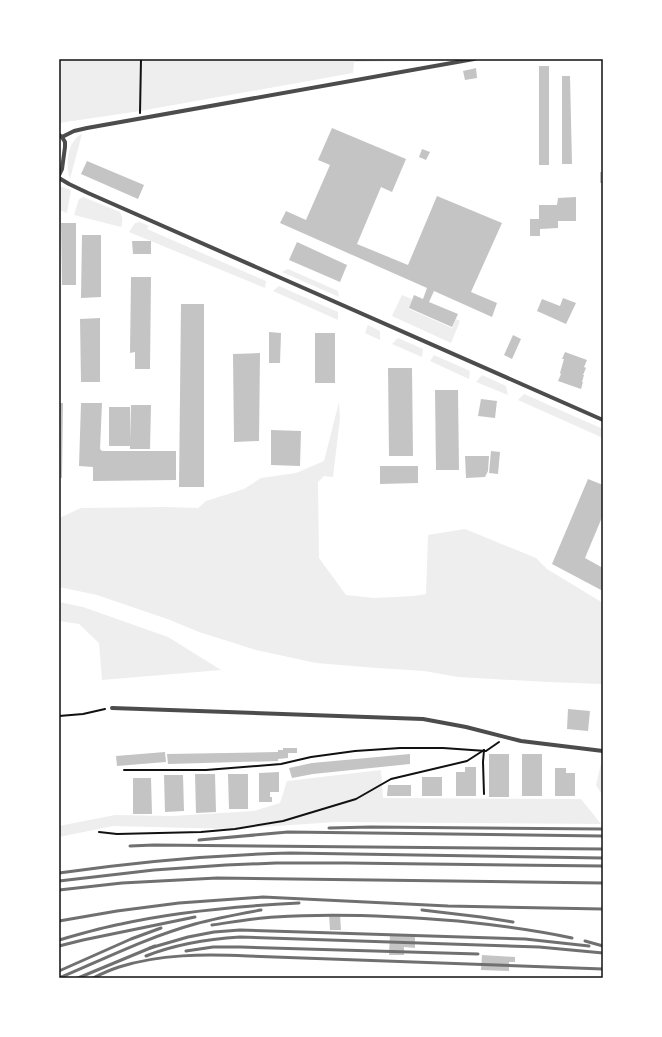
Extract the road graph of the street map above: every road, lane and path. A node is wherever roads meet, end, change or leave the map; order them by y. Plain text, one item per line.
1 (141, 59) edge
2 (474, 59) edge
3 (141, 118) junction
4 (61, 136) edge
5 (59, 176) edge
6 (603, 420) edge
7 (112, 708) joint
8 (59, 716) edge
9 (507, 738) junction
10 (484, 750) junction
11 (603, 751) edge
12 (124, 770) dead end
13 (484, 794) dead end
14 (99, 832) dead end

1 - 3 path
2 - 3 street
3 - 4 street
4 - 5 street
5 - 6 street
7 - 8 path
7 - 9 street
9 - 10 path
9 - 11 street
10 - 12 path
10 - 13 path
10 - 14 path

